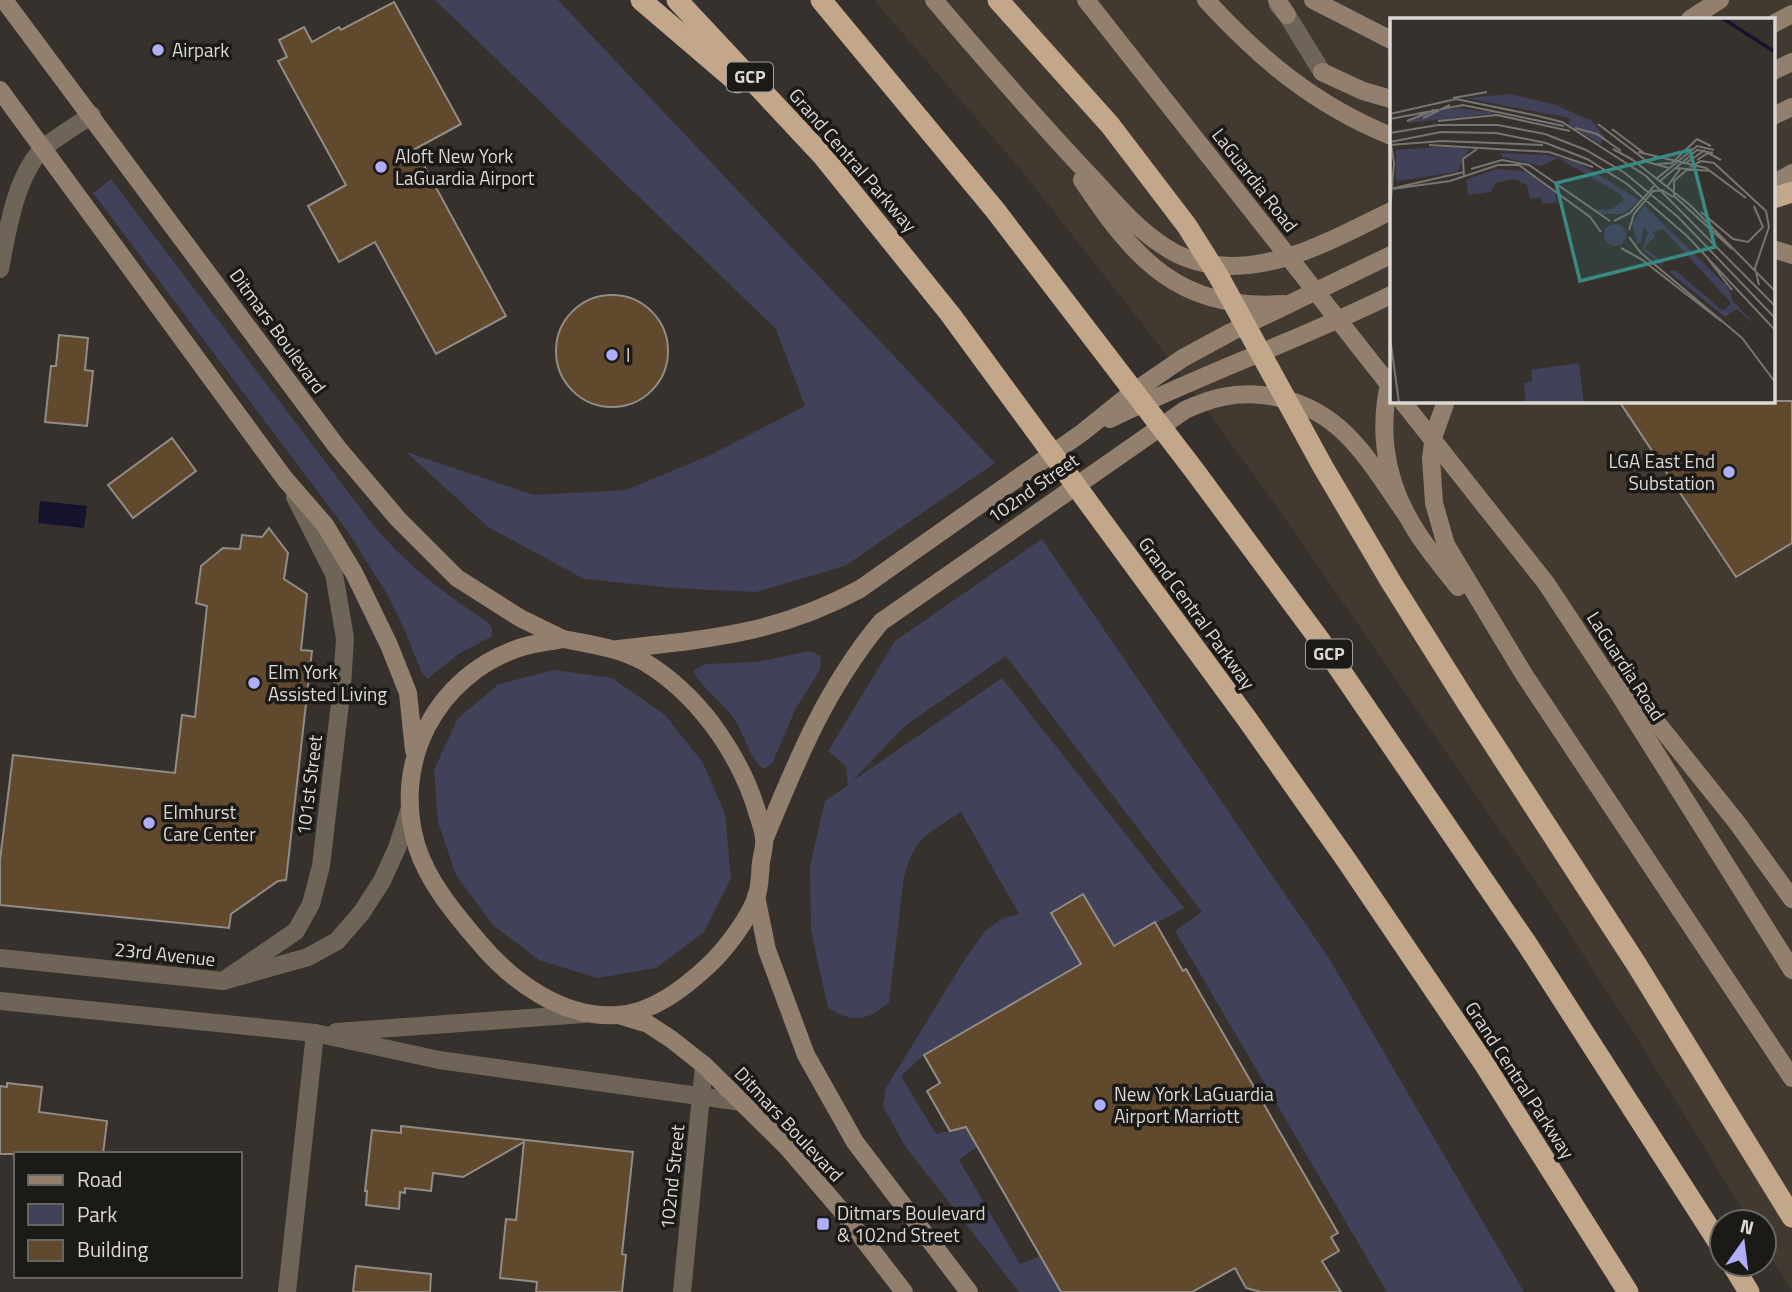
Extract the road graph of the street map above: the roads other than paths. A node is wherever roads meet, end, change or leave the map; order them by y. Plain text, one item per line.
1 (4, 0) edge
2 (641, 0) edge
3 (677, 0) edge
4 (821, 0) edge
5 (934, 0) edge
6 (998, 0) edge
7 (1086, 0) edge
8 (1206, 0) edge
9 (1313, 0) edge
10 (1720, 0) edge
11 (1279, 5) edge
12 (1792, 14) edge
13 (1692, 18) edge
14 (1774, 23) edge
15 (1390, 39) edge
16 (1792, 62) edge
17 (1774, 71) edge
18 (0, 90) edge
19 (1390, 99) edge
20 (1792, 107) edge
21 (92, 115) junction
22 (1774, 116) edge
23 (1390, 136) edge
24 (1058, 143) junction
25 (43, 148) junction
26 (822, 155) junction
27 (1792, 173) edge
28 (1774, 183) edge
29 (1792, 192) edge
30 (1774, 195) edge
31 (1774, 195) edge
32 (1792, 200) edge
33 (1390, 211) edge
34 (1774, 249) edge
35 (1390, 255) edge
36 (1792, 255) edge
37 (0, 269) edge
38 (1390, 295) edge
39 (1290, 304) junction
40 (1390, 381) edge
41 (1390, 386) edge
42 (1403, 402) edge
43 (1446, 402) edge
44 (1083, 432) junction
45 (285, 479) junction
46 (1408, 517) junction
47 (1546, 583) junction
48 (563, 639) junction
49 (618, 649) junction
50 (1525, 677) junction
51 (415, 754) junction
52 (409, 811) junction
53 (765, 838) junction
54 (757, 897) junction
55 (1792, 899) edge
56 (0, 958) edge
57 (1792, 970) edge
58 (223, 981) junction
59 (0, 1002) edge
60 (584, 1014) junction
61 (618, 1015) junction
62 (315, 1034) junction
63 (704, 1065) junction
64 (1792, 1078) edge
65 (701, 1098) junction
66 (742, 1102) junction
67 (1792, 1217) edge
68 (1708, 1226) edge
69 (1613, 1268) junction
70 (287, 1292) edge
71 (681, 1292) edge
72 (904, 1292) edge
73 (969, 1292) edge
74 (1621, 1292) edge
75 (1628, 1292) edge

1 - 21 street, Ditmars Boulevard
2 - 26 highway
3 - 26 highway, Grand Central Parkway / GCP
4 - 68 highway, GCP
5 - 24 street
6 - 67 highway
7 - 41 street, LaGuardia Road
8 - 23 street
9 - 15 street
10 - 13 street
11 - 19 street
12 - 14 street
16 - 17 street
18 - 25 street
20 - 22 street
21 - 25 street
21 - 48 street, Ditmars Boulevard
24 - 33 street
24 - 39 street
25 - 37 street
25 - 45 street
26 - 69 highway, Grand Central Parkway / GCP
27 - 28 street
29 - 30 highway
31 - 32 street
34 - 36 street
35 - 39 street
38 - 44 street
39 - 44 street
40 - 46 street
42 - 47 street, LaGuardia Road
43 - 50 street
44 - 49 street, 102nd Street
45 - 51 street
45 - 58 street, 101st Street
46 - 50 street
46 - 53 street, 102nd Street
47 - 55 street
47 - 57 street, LaGuardia Road
48 - 49 street
48 - 51 street
49 - 53 street
50 - 64 street
51 - 52 street
52 - 58 street, 23rd Avenue
52 - 60 street
53 - 54 street
54 - 61 street
54 - 73 street, Ditmars Boulevard
56 - 58 street, 23rd Avenue
59 - 62 street
60 - 61 street
60 - 62 street
61 - 63 street, Ditmars Boulevard
62 - 65 street
62 - 70 street
63 - 65 street, 102nd Street
63 - 66 street, Ditmars Boulevard
65 - 66 street
65 - 71 street, 102nd Street
66 - 72 street, Ditmars Boulevard
69 - 74 highway
69 - 75 highway, Grand Central Parkway / GCP

